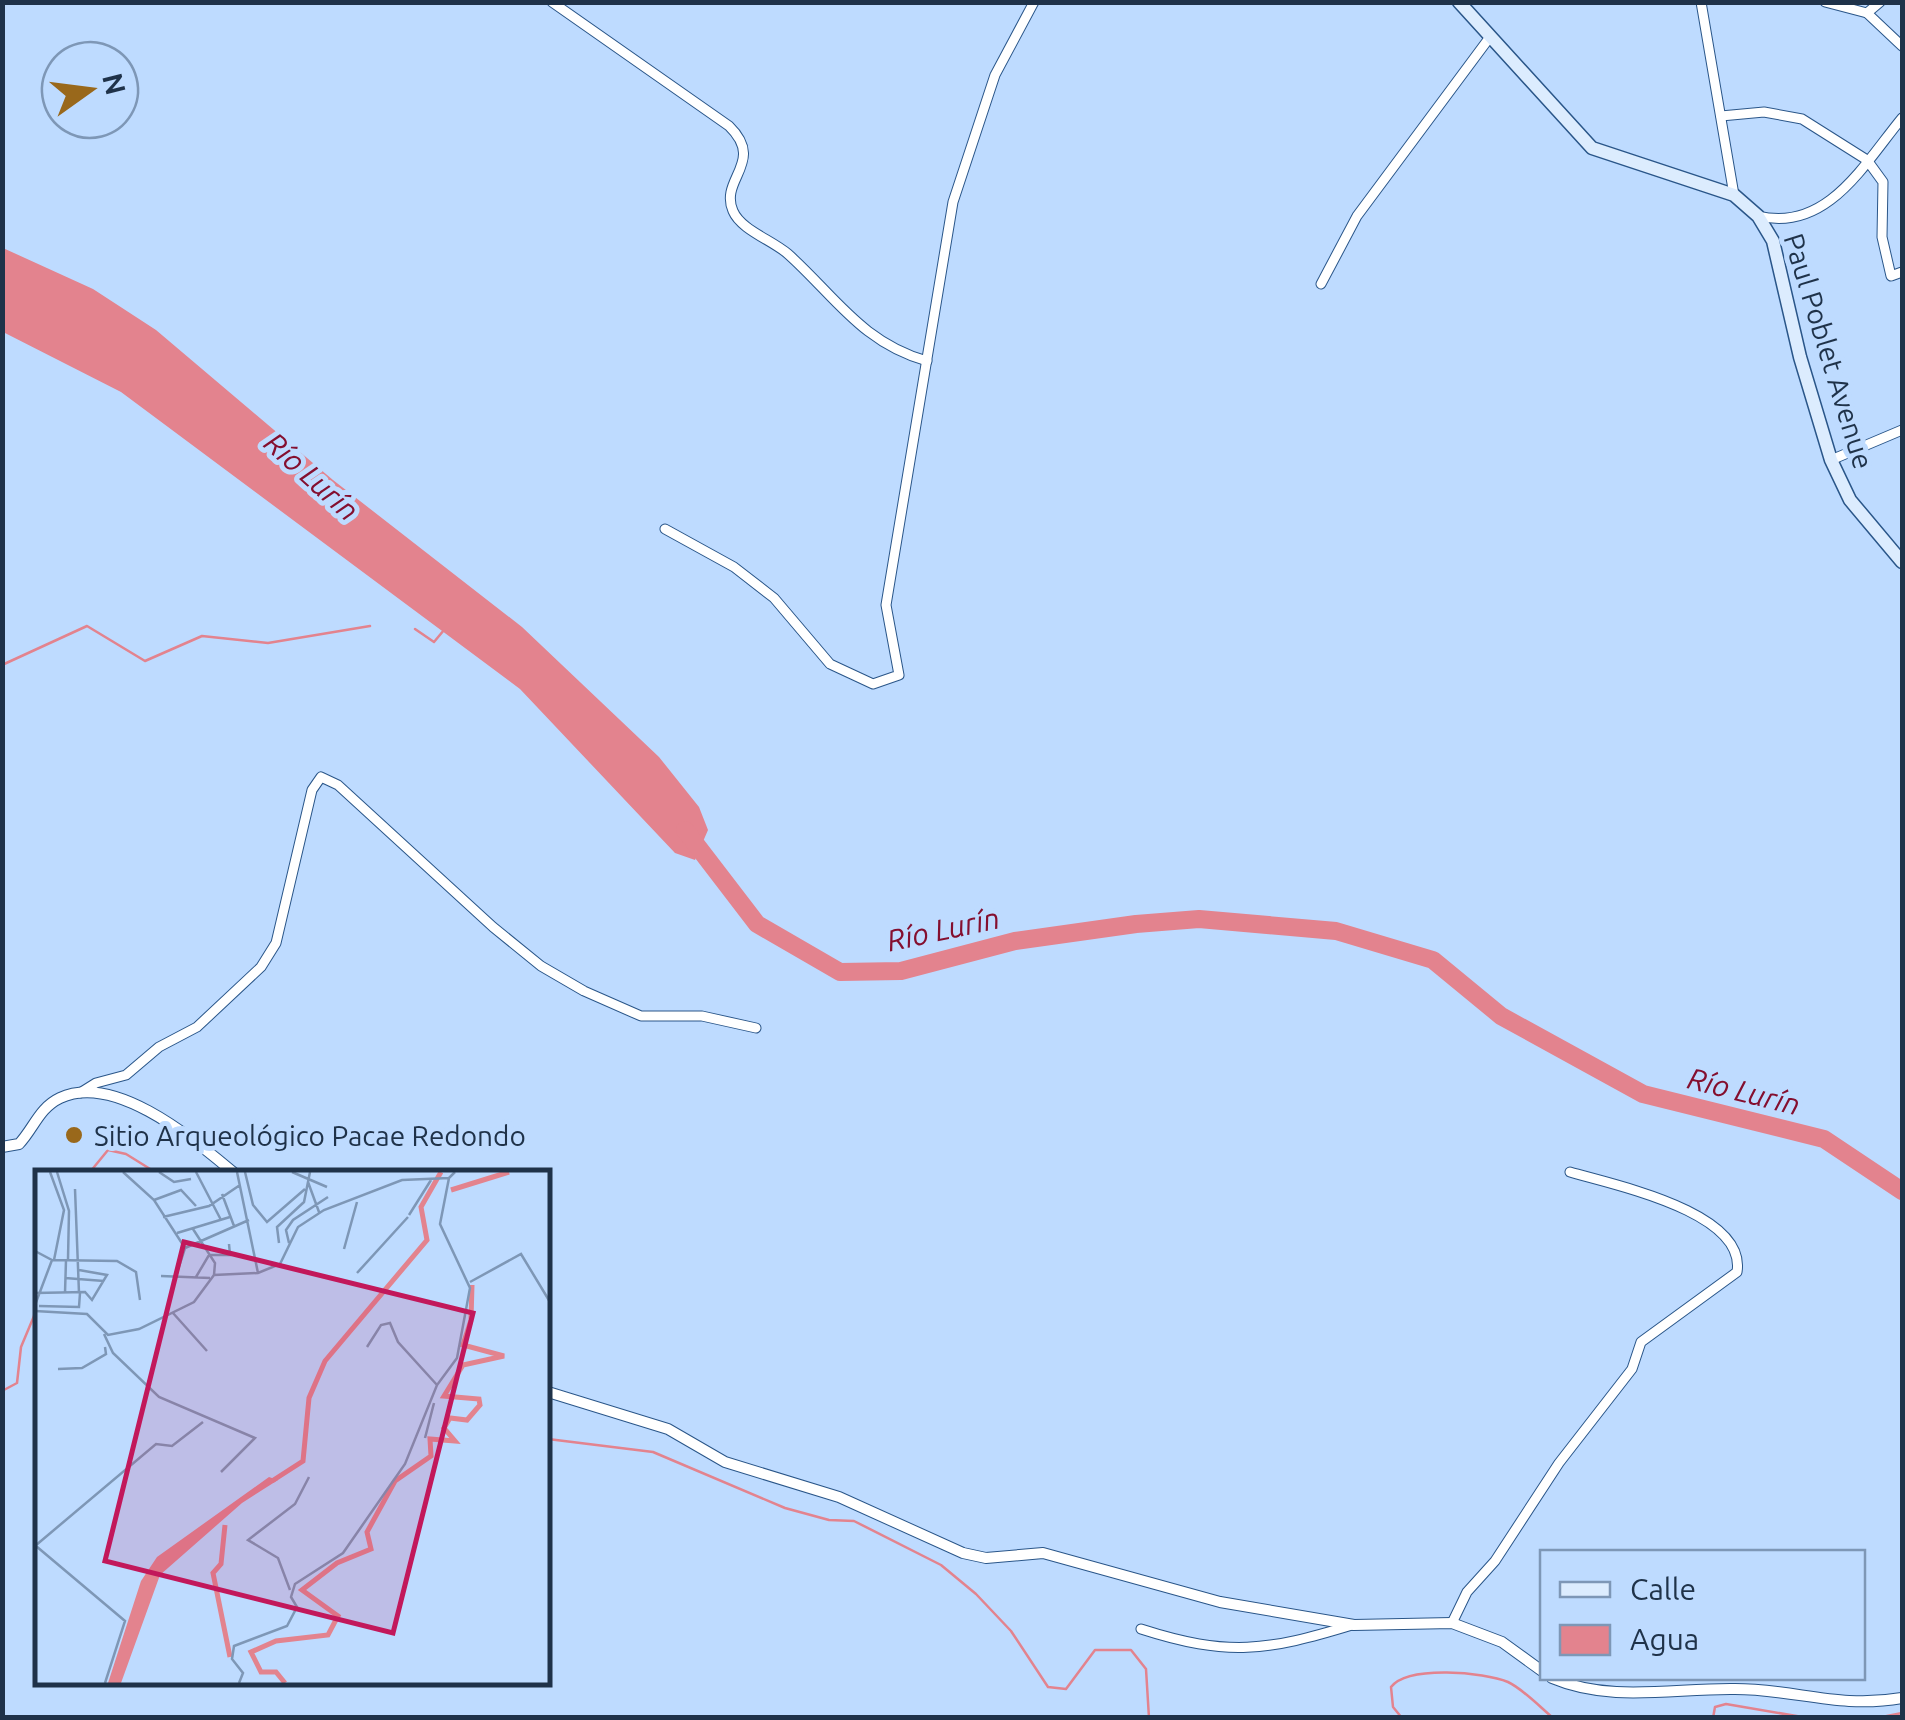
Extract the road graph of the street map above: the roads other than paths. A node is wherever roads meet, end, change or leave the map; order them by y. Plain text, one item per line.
1 (552, 2) edge
2 (1034, 2) edge
3 (1459, 2) edge
4 (1701, 2) edge
5 (1825, 2) edge
6 (1880, 2) edge
7 (1848, 6) edge
8 (1868, 13) junction
9 (1490, 36) junction
10 (1902, 46) edge
11 (1722, 116) junction
12 (1902, 118) edge
13 (1867, 160) junction
14 (1734, 195) junction
15 (1758, 216) junction
16 (1902, 272) edge
17 (1321, 284) dead end
18 (927, 361) junction
19 (1902, 430) edge
20 (1831, 460) junction
21 (665, 529) dead end
22 (1902, 562) edge
23 (756, 1028) dead end
24 (80, 1093) junction
25 (2, 1147) edge
26 (230, 1170) edge
27 (1570, 1172) dead end
28 (550, 1393) edge
29 (1452, 1623) junction
30 (1354, 1624) junction
31 (1141, 1629) dead end
32 (1540, 1670) edge
33 (1562, 1680) edge
34 (1902, 1698) edge

1 - 18 street
2 - 18 street
3 - 9 main road, Paul Poblet Avenue
4 - 11 street
5 - 7 street
6 - 8 street
7 - 8 street
8 - 10 street
9 - 14 main road, Paul Poblet Avenue
9 - 17 street
11 - 13 street
11 - 14 street
12 - 13 street
13 - 15 street
13 - 16 street
14 - 15 main road, Paul Poblet Avenue
15 - 20 main road, Paul Poblet Avenue
18 - 21 street
19 - 20 street
20 - 22 main road, Paul Poblet Avenue
23 - 24 street
24 - 25 street
24 - 26 street
27 - 29 street
28 - 30 street
29 - 30 street
29 - 32 street
30 - 31 street
33 - 34 street

